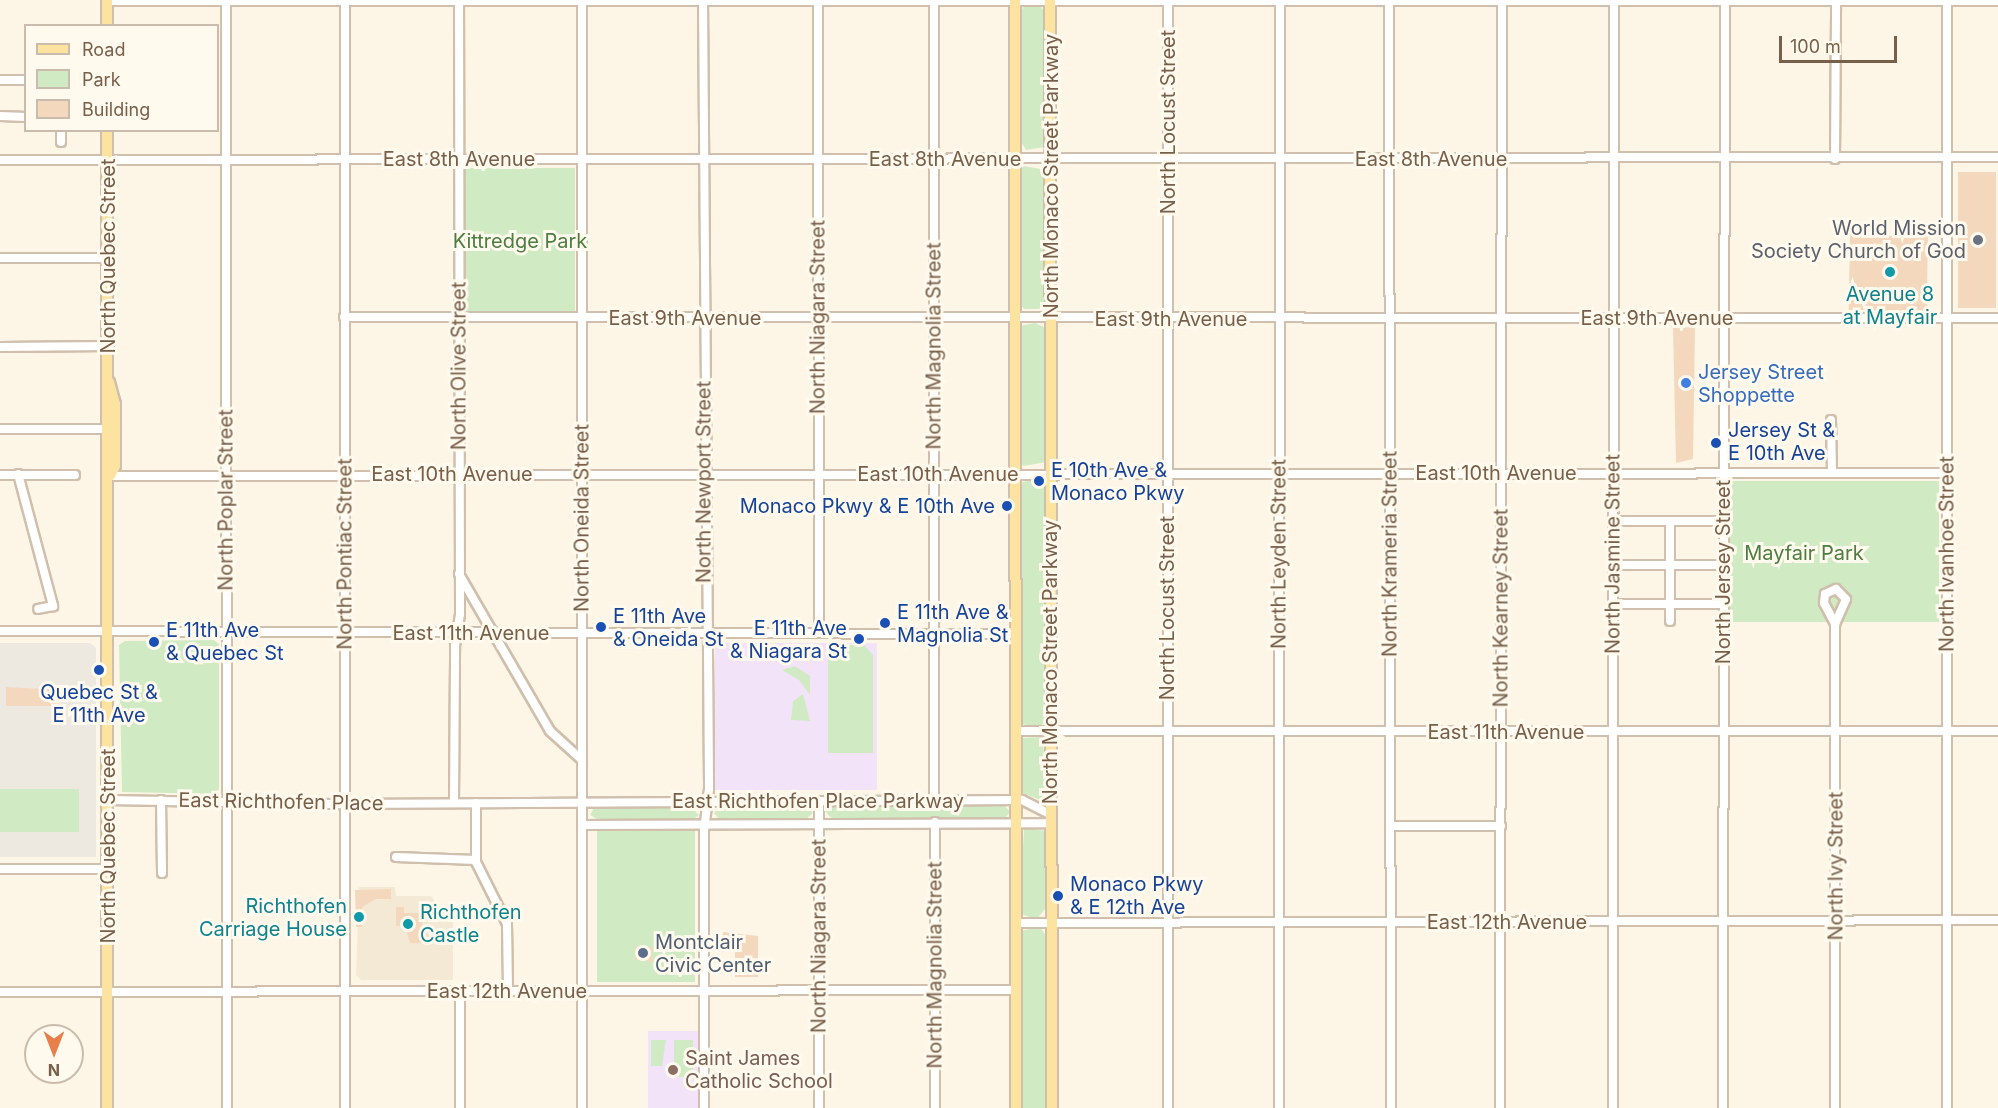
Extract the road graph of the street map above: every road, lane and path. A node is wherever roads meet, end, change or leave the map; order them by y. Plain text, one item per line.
1 (1389, 0) edge
2 (1614, 0) edge
3 (107, 1) edge
4 (226, 1) edge
5 (345, 1) edge
6 (459, 1) edge
7 (582, 1) edge
8 (703, 1) edge
9 (818, 1) edge
10 (934, 1) edge
11 (1015, 1) edge
12 (1050, 1) edge
13 (1168, 1) edge
14 (1280, 1) edge
15 (1502, 1) edge
16 (1725, 1) edge
17 (1947, 1) edge
18 (1836, 2) edge
19 (1998, 2) edge
20 (107, 24) edge
21 (0, 80) edge
22 (24, 80) edge
23 (0, 116) edge
24 (24, 117) edge
25 (61, 132) edge
26 (108, 132) edge
27 (61, 142) dead end
28 (1947, 157) junction
29 (1998, 157) edge
30 (226, 159) junction
31 (345, 159) junction
32 (459, 159) junction
33 (582, 159) junction
34 (703, 159) junction
35 (818, 159) junction
36 (934, 159) junction
37 (1050, 159) junction
38 (1167, 159) junction
39 (1278, 159) junction
40 (1390, 159) junction
41 (1501, 159) junction
42 (1612, 159) junction
43 (1724, 159) junction
44 (1835, 159) junction
45 (0, 160) edge
46 (108, 160) junction
47 (1015, 160) junction
48 (0, 258) edge
49 (108, 258) junction
50 (344, 317) junction
51 (460, 317) junction
52 (582, 317) junction
53 (1390, 317) junction
54 (704, 318) junction
55 (818, 318) junction
56 (1051, 318) junction
57 (1279, 318) junction
58 (1501, 318) junction
59 (1614, 318) junction
60 (1947, 318) junction
61 (1998, 318) edge
62 (934, 319) junction
63 (1014, 319) junction
64 (1168, 319) junction
65 (1724, 319) junction
66 (109, 346) junction
67 (0, 347) edge
68 (109, 381) junction
69 (1831, 420) dead end
70 (0, 429) edge
71 (104, 429) junction
72 (1278, 473) junction
73 (1390, 473) junction
74 (1501, 473) junction
75 (1613, 473) junction
76 (1724, 473) junction
77 (1832, 473) junction
78 (1947, 473) junction
79 (18, 474) junction
80 (226, 474) junction
81 (344, 474) junction
82 (458, 474) junction
83 (582, 474) junction
84 (704, 474) junction
85 (818, 474) junction
86 (934, 474) junction
87 (1015, 474) junction
88 (1050, 474) junction
89 (1167, 474) junction
90 (0, 475) edge
91 (75, 475) dead end
92 (110, 476) junction
93 (1613, 521) junction
94 (1670, 521) junction
95 (1724, 521) junction
96 (1613, 565) junction
97 (1670, 565) junction
98 (1723, 565) junction
99 (459, 574) junction
100 (1613, 604) junction
101 (1670, 604) junction
102 (1723, 604) junction
103 (38, 609) dead end
104 (1670, 621) dead end
105 (1835, 624) dead end
106 (0, 631) edge
107 (108, 632) junction
108 (226, 633) junction
109 (345, 633) junction
110 (457, 633) junction
111 (493, 633) junction
112 (582, 633) junction
113 (706, 633) junction
114 (819, 633) junction
115 (934, 633) junction
116 (1015, 634) junction
117 (1015, 731) junction
118 (1050, 731) junction
119 (1723, 731) junction
120 (1836, 731) junction
121 (1947, 731) junction
122 (1998, 731) edge
123 (1168, 732) junction
124 (1390, 732) junction
125 (1501, 732) junction
126 (1612, 732) junction
127 (1278, 733) junction
128 (582, 760) junction
129 (108, 800) junction
130 (161, 800) junction
131 (227, 800) junction
132 (1015, 800) junction
133 (709, 801) junction
134 (819, 801) junction
135 (934, 801) junction
136 (454, 803) junction
137 (476, 803) junction
138 (582, 803) junction
139 (346, 804) junction
140 (1050, 818) junction
141 (934, 822) junction
142 (1015, 822) junction
143 (819, 823) junction
144 (582, 825) junction
145 (704, 825) junction
146 (1390, 826) junction
147 (1501, 826) junction
148 (396, 856) dead end
149 (476, 860) junction
150 (108, 868) junction
151 (0, 869) edge
152 (162, 873) dead end
153 (1998, 920) edge
154 (1723, 921) junction
155 (1835, 921) junction
156 (1947, 921) junction
157 (1612, 922) junction
158 (1015, 923) junction
159 (1050, 923) junction
160 (1168, 923) junction
161 (1279, 923) junction
162 (1390, 923) junction
163 (1501, 923) junction
164 (819, 990) junction
165 (935, 990) junction
166 (1015, 990) junction
167 (108, 991) junction
168 (226, 991) junction
169 (345, 991) junction
170 (460, 991) junction
171 (508, 991) junction
172 (582, 991) junction
173 (704, 991) junction
174 (0, 992) edge
175 (107, 1108) edge
176 (226, 1108) edge
177 (345, 1108) edge
178 (460, 1108) edge
179 (582, 1108) edge
180 (704, 1108) edge
181 (819, 1108) edge
182 (935, 1108) edge
183 (1016, 1108) edge
184 (1052, 1108) edge
185 (1168, 1108) edge
186 (1279, 1108) edge
187 (1391, 1108) edge
188 (1500, 1108) edge
189 (1613, 1108) edge
190 (1723, 1108) edge
191 (1835, 1108) edge
192 (1947, 1108) edge

1 - 14 street
1 - 15 street
1 - 40 street, North Krameria Street
2 - 15 street
2 - 16 street
2 - 42 street, North Jasmine Street
3 - 4 street
3 - 20 main road
4 - 5 street
4 - 30 street, North Poplar Street
5 - 6 street
5 - 31 street, North Pontiac Street
6 - 7 street
6 - 32 street, North Olive Street
7 - 8 street
7 - 33 street, North Oneida Street
8 - 9 street
8 - 34 street, North Newport Street
9 - 10 street
9 - 35 street, North Niagara Street
10 - 11 street
10 - 36 street, North Magnolia Street
11 - 12 street
11 - 47 main road, North Monaco Street Parkway
12 - 13 street
12 - 37 main road, North Monaco Street Parkway
13 - 14 street
13 - 38 street, North Locust Street
14 - 39 street, North Leyden Street
15 - 41 street, North Kearney Street
16 - 18 street
16 - 43 street, North Jersey Street
17 - 18 street
17 - 19 street
17 - 28 street, North Ivanhoe Street
18 - 44 street
21 - 22 street
23 - 24 street
25 - 27 street
26 - 46 main road, North Quebec Street
28 - 29 street, East 8th Avenue
28 - 44 street, East 8th Avenue
28 - 60 street, North Ivanhoe Street
30 - 31 street, East 8th Avenue
30 - 46 street, East 8th Avenue
30 - 80 street, North Poplar Street
31 - 32 street, East 8th Avenue
31 - 50 street, North Pontiac Street
32 - 33 street, East 8th Avenue
32 - 51 street, North Olive Street
33 - 34 street, East 8th Avenue
33 - 52 street, North Oneida Street
34 - 35 street, East 8th Avenue
34 - 54 street, North Newport Street
35 - 36 street, East 8th Avenue
35 - 55 street, North Niagara Street
36 - 47 street, East 8th Avenue
36 - 62 street, North Magnolia Street
37 - 38 street, East 8th Avenue
37 - 47 street, East 8th Avenue
37 - 56 main road, North Monaco Street Parkway
38 - 39 street, East 8th Avenue
38 - 64 street, North Locust Street
39 - 40 street, East 8th Avenue
39 - 57 street, North Leyden Street
40 - 41 street, East 8th Avenue
40 - 53 street, North Krameria Street
41 - 42 street, East 8th Avenue
41 - 58 street, North Kearney Street
42 - 43 street, East 8th Avenue
42 - 59 street, North Jasmine Street
43 - 44 street, East 8th Avenue
43 - 65 street, North Jersey Street
45 - 46 street, East 8th Avenue
46 - 49 main road, North Quebec Street
47 - 63 main road, North Monaco Street Parkway
48 - 49 street
49 - 66 main road, North Quebec Street
50 - 51 street, East 9th Avenue
50 - 81 street, North Pontiac Street
51 - 52 street, East 9th Avenue
51 - 82 street, North Olive Street
52 - 54 street, East 9th Avenue
52 - 83 street, North Oneida Street
53 - 57 street, East 9th Avenue
53 - 58 street, East 9th Avenue
53 - 73 street, North Krameria Street
54 - 55 street, East 9th Avenue
54 - 84 street, North Newport Street
55 - 62 street, East 9th Avenue
55 - 85 street, North Niagara Street
56 - 63 street, East 9th Avenue
56 - 64 street, East 9th Avenue
56 - 88 main road, North Monaco Street Parkway
57 - 64 street, East 9th Avenue
57 - 72 street, North Leyden Street
58 - 59 street, East 9th Avenue
58 - 74 street, North Kearney Street
59 - 65 street, East 9th Avenue
59 - 75 street, North Jasmine Street
60 - 61 street, East 9th Avenue
60 - 65 street, East 9th Avenue
60 - 78 street, North Ivanhoe Street
62 - 63 street, East 9th Avenue
62 - 86 street, North Magnolia Street
63 - 87 main road, North Monaco Street Parkway
64 - 89 street, North Locust Street
65 - 76 street, North Jersey Street
66 - 67 street
66 - 68 main road, North Quebec Street
68 - 71 main road, North Quebec Street
68 - 92 main road, North Quebec Street
69 - 77 street
70 - 71 street
71 - 92 main road, North Quebec Street
72 - 73 street, East 10th Avenue
72 - 89 street, East 10th Avenue
72 - 127 street, North Leyden Street
73 - 74 street, East 10th Avenue
73 - 124 street, North Krameria Street
74 - 75 street, East 10th Avenue
74 - 125 street, North Kearney Street
75 - 76 street, East 10th Avenue
75 - 93 street, North Jasmine Street
76 - 77 street, East 10th Avenue
76 - 95 street, North Jersey Street
77 - 78 street, East 10th Avenue
78 - 121 street, North Ivanhoe Street
79 - 90 street
79 - 91 street
79 - 103 street
80 - 81 street, East 10th Avenue
80 - 92 street, East 10th Avenue
80 - 108 street, North Poplar Street
81 - 82 street, East 10th Avenue
81 - 109 street, North Pontiac Street
82 - 83 street, East 10th Avenue
82 - 99 street, North Olive Street
83 - 84 street, East 10th Avenue
83 - 112 street, North Oneida Street
84 - 85 street, East 10th Avenue
84 - 113 street, North Newport Street
85 - 86 street, East 10th Avenue
85 - 114 street, North Niagara Street
86 - 87 street, East 10th Avenue
86 - 115 street, North Magnolia Street
87 - 88 street, East 10th Avenue
87 - 116 main road, North Monaco Street Parkway
88 - 89 street, East 10th Avenue
88 - 118 main road, North Monaco Street Parkway
89 - 123 street, North Locust Street
92 - 107 main road, North Quebec Street
93 - 94 street
93 - 96 street, North Jasmine Street
94 - 95 street
94 - 97 street
95 - 98 street, North Jersey Street
96 - 97 street
96 - 100 street, North Jasmine Street
97 - 98 street
97 - 101 street
98 - 102 street, North Jersey Street
99 - 110 street, North Olive Street
99 - 111 street
100 - 101 street
100 - 126 street, North Jasmine Street
101 - 102 street
101 - 104 street
102 - 119 street, North Jersey Street
105 - 120 street, North Ivy Street
106 - 107 street, East 11th Avenue
107 - 108 street, East 11th Avenue
107 - 129 main road, North Quebec Street
108 - 109 street, East 11th Avenue
108 - 131 street, North Poplar Street
109 - 110 street, East 11th Avenue
109 - 139 street, North Pontiac Street
110 - 111 street, East 11th Avenue
110 - 136 street, North Olive Street
111 - 112 street, East 11th Avenue
111 - 128 street
112 - 113 street, East 11th Avenue
112 - 128 street, North Oneida Street
113 - 114 street, East 11th Avenue
113 - 133 street, North Newport Street
114 - 115 street, East 11th Avenue
115 - 116 street, East 11th Avenue
115 - 135 street, North Magnolia Street
116 - 117 main road, North Monaco Street Parkway
117 - 118 street, East 11th Avenue
117 - 132 main road, North Monaco Street Parkway
118 - 123 street, East 11th Avenue
118 - 140 main road, North Monaco Street Parkway
119 - 120 street, East 11th Avenue
119 - 126 street, East 11th Avenue
119 - 154 street, North Jersey Street
120 - 121 street, East 11th Avenue
120 - 155 street, North Ivy Street
121 - 122 street, East 11th Avenue
121 - 156 street, North Ivanhoe Street
123 - 127 street, East 11th Avenue
123 - 160 street, North Locust Street
124 - 125 street, East 11th Avenue
124 - 127 street, East 11th Avenue
124 - 146 street, North Krameria Street
125 - 126 street, East 11th Avenue
125 - 147 street, North Kearney Street
126 - 157 street, North Jasmine Street
127 - 161 street, North Leyden Street
128 - 138 street, North Oneida Street
129 - 130 street, East Richthofen Place
129 - 150 main road, North Quebec Street
130 - 131 street, East Richthofen Place
130 - 152 street
131 - 139 street, East Richthofen Place
131 - 168 street, North Poplar Street
132 - 135 street, East Richthofen Place Parkway
132 - 140 street, East Richthofen Place Parkway
132 - 142 main road, North Monaco Street Parkway
133 - 134 street, East Richthofen Place Parkway
133 - 138 street, East Richthofen Place Parkway
133 - 145 street, North Newport Street
134 - 135 street, East Richthofen Place Parkway
134 - 143 street, North Niagara Street
136 - 137 street, East Richthofen Place
136 - 139 street, East Richthofen Place
137 - 138 street
137 - 149 street
138 - 144 street, North Oneida Street
139 - 169 street, North Pontiac Street
140 - 142 street, East Richthofen Place Parkway
140 - 159 main road, North Monaco Street Parkway
141 - 142 street, East Richthofen Place Parkway
141 - 143 street, East Richthofen Place Parkway
141 - 165 street, North Magnolia Street
142 - 158 main road, North Monaco Street Parkway
143 - 145 street, East Richthofen Place Parkway
143 - 164 street, North Niagara Street
144 - 145 street, East Richthofen Place Parkway
144 - 172 street, North Oneida Street
145 - 173 street, North Newport Street
146 - 147 street
146 - 162 street, North Krameria Street
147 - 163 street, North Kearney Street
148 - 149 street
149 - 171 street
150 - 151 street
150 - 167 main road, North Quebec Street
153 - 156 street, East 12th Avenue
154 - 155 street, East 12th Avenue
154 - 157 street, East 12th Avenue
154 - 190 street, North Jersey Street
155 - 156 street, East 12th Avenue
155 - 191 street, North Ivy Street
156 - 192 street, North Ivanhoe Street
157 - 163 street, East 12th Avenue
157 - 189 street, North Jasmine Street
158 - 159 street, East 12th Avenue
158 - 166 main road, North Monaco Street Parkway
159 - 160 street, East 12th Avenue
159 - 184 main road, North Monaco Street Parkway
160 - 161 street, East 12th Avenue
160 - 185 street, North Locust Street
161 - 162 street, East 12th Avenue
161 - 186 street, North Leyden Street
162 - 163 street, East 12th Avenue
162 - 187 street, North Krameria Street
163 - 188 street, North Kearney Street
164 - 165 street, East 12th Avenue
164 - 173 street, East 12th Avenue
164 - 181 street, North Niagara Street
165 - 166 street, East 12th Avenue
165 - 182 street, North Magnolia Street
166 - 183 main road, North Monaco Street Parkway
167 - 168 street, East 12th Avenue
167 - 174 street, East 12th Avenue
167 - 175 main road, North Quebec Street
168 - 169 street, East 12th Avenue
168 - 176 street, North Poplar Street
169 - 170 street, East 12th Avenue
169 - 177 street, North Pontiac Street
170 - 171 street, East 12th Avenue
170 - 178 street
171 - 172 street, East 12th Avenue
172 - 173 street, East 12th Avenue
172 - 179 street, North Oneida Street
173 - 180 street, North Newport Street

